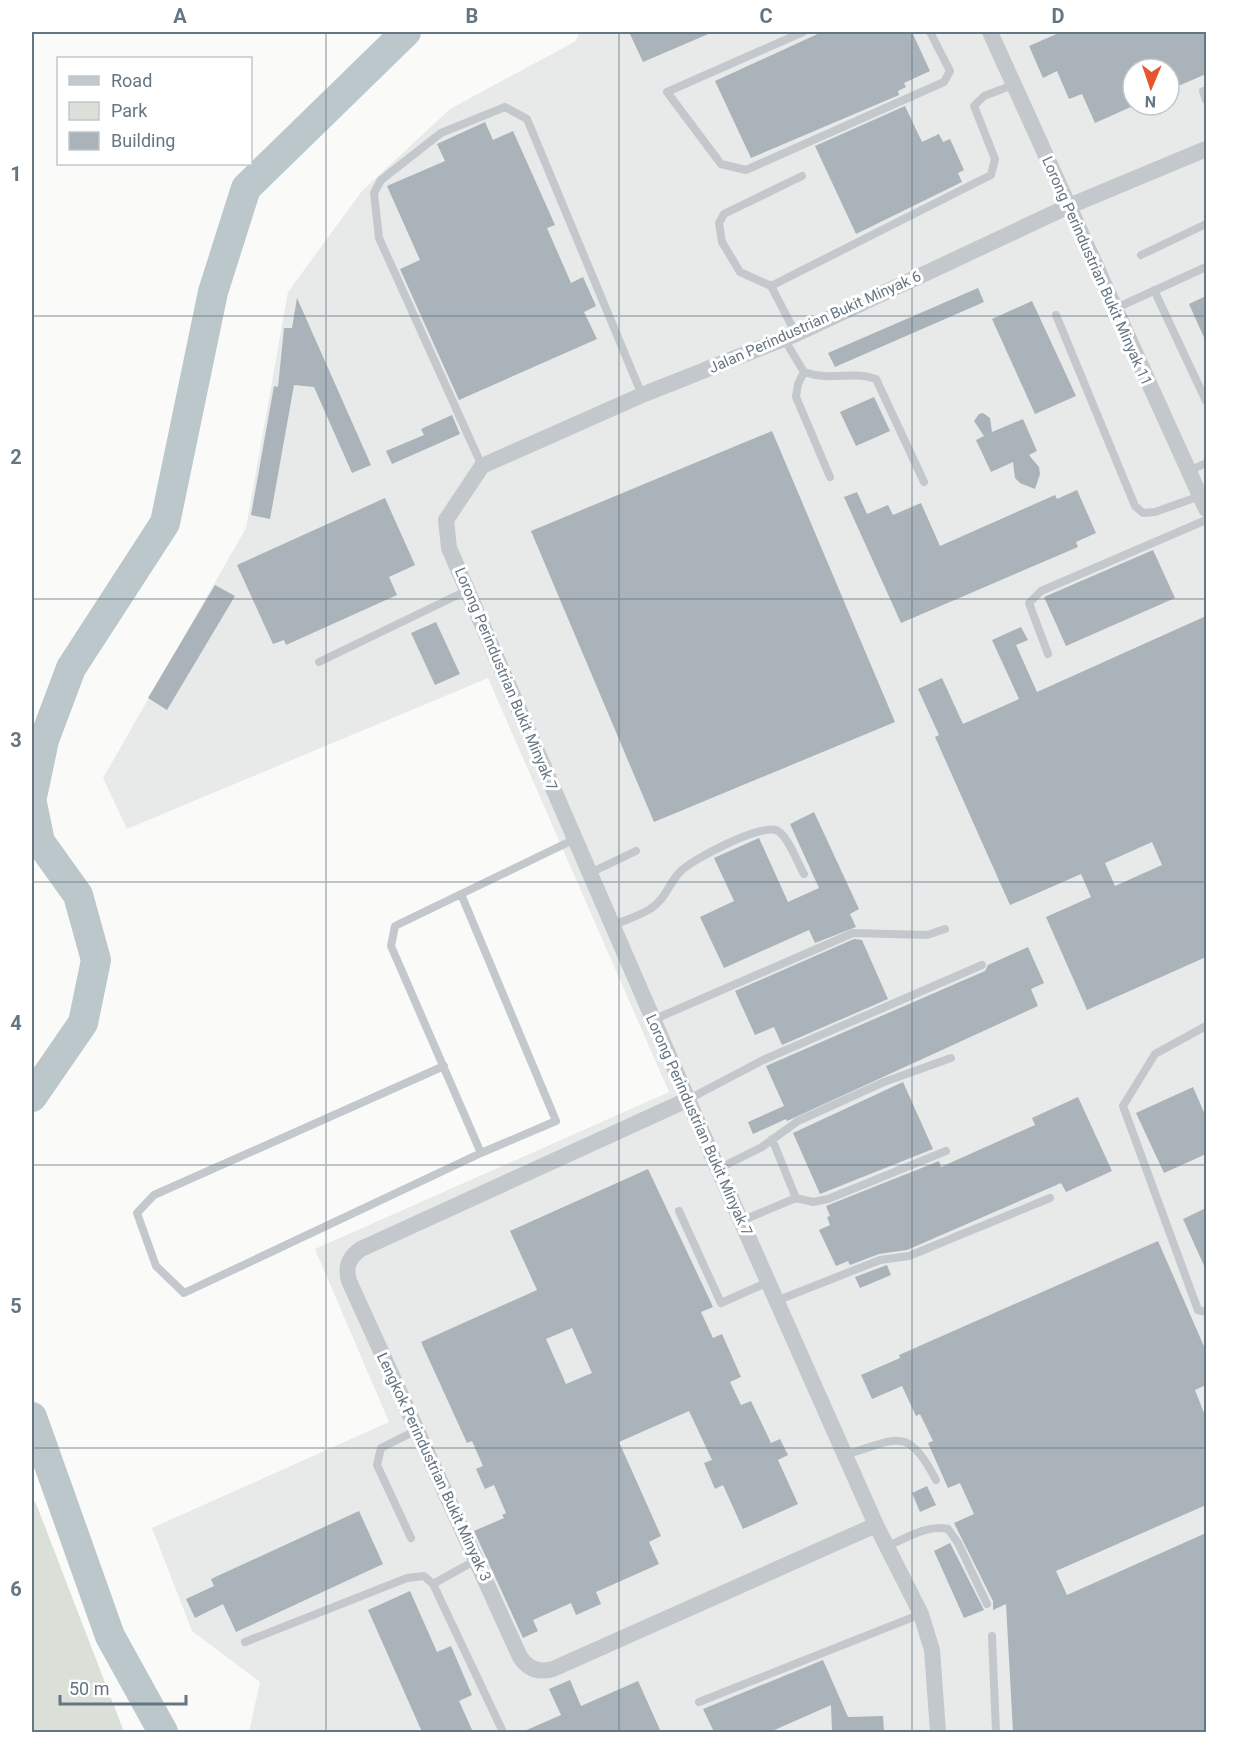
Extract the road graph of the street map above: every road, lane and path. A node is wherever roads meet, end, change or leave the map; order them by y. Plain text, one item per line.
1 (803, 32) edge
2 (930, 32) edge
3 (990, 32) edge
4 (1013, 85) junction
5 (1206, 149) edge
6 (802, 176) dead end
7 (1067, 207) junction
8 (1206, 224) edge
9 (1141, 255) dead end
10 (1206, 267) edge
11 (771, 286) junction
12 (1154, 290) junction
13 (1114, 309) junction
14 (1056, 315) dead end
15 (790, 336) junction
16 (804, 372) junction
17 (642, 395) junction
18 (1206, 401) edge
19 (1206, 463) edge
20 (482, 466) junction
21 (1189, 471) junction
22 (830, 477) dead end
23 (924, 482) dead end
24 (1203, 502) edge
25 (1206, 520) edge
26 (468, 590) junction
27 (1048, 654) dead end
28 (319, 662) dead end
29 (575, 839) junction
30 (636, 851) dead end
31 (590, 873) junction
32 (804, 874) dead end
33 (461, 894) junction
34 (612, 926) junction
35 (945, 929) dead end
36 (982, 965) dead end
37 (653, 1020) junction
38 (1206, 1026) edge
39 (951, 1058) dead end
40 (444, 1066) junction
41 (687, 1100) junction
42 (772, 1139) junction
43 (946, 1150) dead end
44 (481, 1154) junction
45 (718, 1169) junction
46 (796, 1198) junction
47 (1050, 1198) dead end
48 (679, 1211) dead end
49 (741, 1221) junction
50 (768, 1282) junction
51 (776, 1301) junction
52 (1206, 1312) edge
53 (417, 1430) junction
54 (845, 1455) junction
55 (936, 1480) dead end
56 (876, 1525) junction
57 (411, 1538) dead end
58 (886, 1547) junction
59 (476, 1560) junction
60 (433, 1584) junction
61 (987, 1604) dead end
62 (921, 1614) junction
63 (992, 1636) dead end
64 (245, 1642) dead end
65 (699, 1702) dead end
66 (502, 1732) edge
67 (938, 1732) edge
68 (996, 1732) edge

1 - 2 lane
3 - 4 street, Lorong Perindustrian Bukit Minyak 11
4 - 7 street, Lorong Perindustrian Bukit Minyak 11
4 - 11 lane
5 - 7 street, Jalan Perindustrian Bukit Minyak 6
6 - 11 lane
7 - 13 street, Lorong Perindustrian Bukit Minyak 11
7 - 15 street, Jalan Perindustrian Bukit Minyak 6
8 - 9 lane
10 - 12 lane
11 - 15 lane
12 - 13 lane
12 - 18 lane
13 - 21 street, Lorong Perindustrian Bukit Minyak 11
14 - 24 lane
15 - 16 lane
15 - 17 street, Jalan Perindustrian Bukit Minyak 6
16 - 22 lane
16 - 23 lane
17 - 20 street, Jalan Perindustrian Bukit Minyak 6
17 - 20 lane
19 - 21 lane
20 - 26 street, Lorong Perindustrian Bukit Minyak 7
21 - 24 street, Lorong Perindustrian Bukit Minyak 11
25 - 27 lane
26 - 28 lane
26 - 29 street, Lorong Perindustrian Bukit Minyak 7
29 - 31 street, Lorong Perindustrian Bukit Minyak 7
29 - 33 lane
30 - 31 lane
31 - 34 street, Lorong Perindustrian Bukit Minyak 7
32 - 34 lane
33 - 40 lane
33 - 44 lane
34 - 37 street, Lorong Perindustrian Bukit Minyak 7
35 - 37 lane
36 - 41 lane
37 - 41 street, Lorong Perindustrian Bukit Minyak 7
38 - 52 lane
39 - 42 lane
40 - 44 lane
40 - 44 lane
41 - 45 street, Lorong Perindustrian Bukit Minyak 7
41 - 53 street, Lengkok Perindustrian Bukit Minyak 3
42 - 45 lane
42 - 46 lane
43 - 46 lane
45 - 49 street, Lorong Perindustrian Bukit Minyak 7
46 - 49 lane
47 - 51 lane
48 - 50 lane
49 - 50 street, Lorong Perindustrian Bukit Minyak 7
50 - 51 street, Lorong Perindustrian Bukit Minyak 7
51 - 54 street, Lorong Perindustrian Bukit Minyak 7
53 - 57 lane
53 - 59 street, Lengkok Perindustrian Bukit Minyak 3
54 - 55 lane
54 - 56 street, Lorong Perindustrian Bukit Minyak 7
56 - 58 street, Lorong Perindustrian Bukit Minyak 7
56 - 59 street, Lengkok Perindustrian Bukit Minyak 3
58 - 61 lane
58 - 62 street, Lorong Perindustrian Bukit Minyak 7
59 - 60 lane
60 - 64 lane
60 - 66 lane
62 - 65 lane
62 - 67 street, Lorong Perindustrian Bukit Minyak 7
63 - 68 lane

